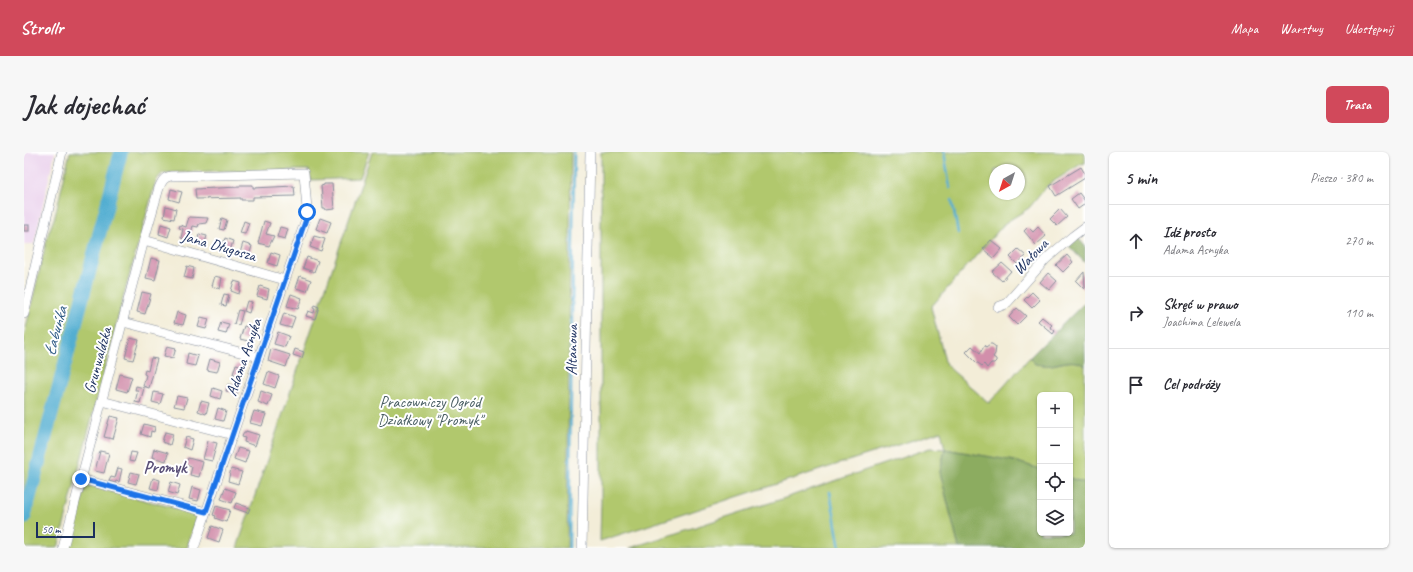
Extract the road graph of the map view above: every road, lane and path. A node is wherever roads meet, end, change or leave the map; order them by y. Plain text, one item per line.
1 (62, 152) edge
2 (590, 154) edge
3 (304, 173) joint
4 (1085, 227) edge
5 (144, 240) junction
6 (28, 278) edge
7 (285, 280) junction
8 (998, 307) dead end
9 (24, 314) edge
10 (123, 322) junction
11 (259, 357) junction
12 (102, 401) junction
13 (233, 435) junction
14 (81, 479) junction
15 (206, 512) junction
16 (63, 548) edge
17 (194, 548) edge
18 (582, 548) edge

1 - 6 street
2 - 18 street, Altanowa
3 - 5 street, Grunwaldzka
3 - 7 street, Adama Asnyka
4 - 8 street, Wałowa
5 - 7 street, Jana Długosza
5 - 10 street, Grunwaldzka
6 - 9 street
7 - 11 street, Adama Asnyka
10 - 11 street
10 - 12 street, Grunwaldzka
11 - 13 street, Adama Asnyka
12 - 13 street
12 - 14 street, Grunwaldzka
13 - 15 street, Adama Asnyka
14 - 15 street
14 - 16 street, Grunwaldzka
15 - 17 street, Adama Asnyka

